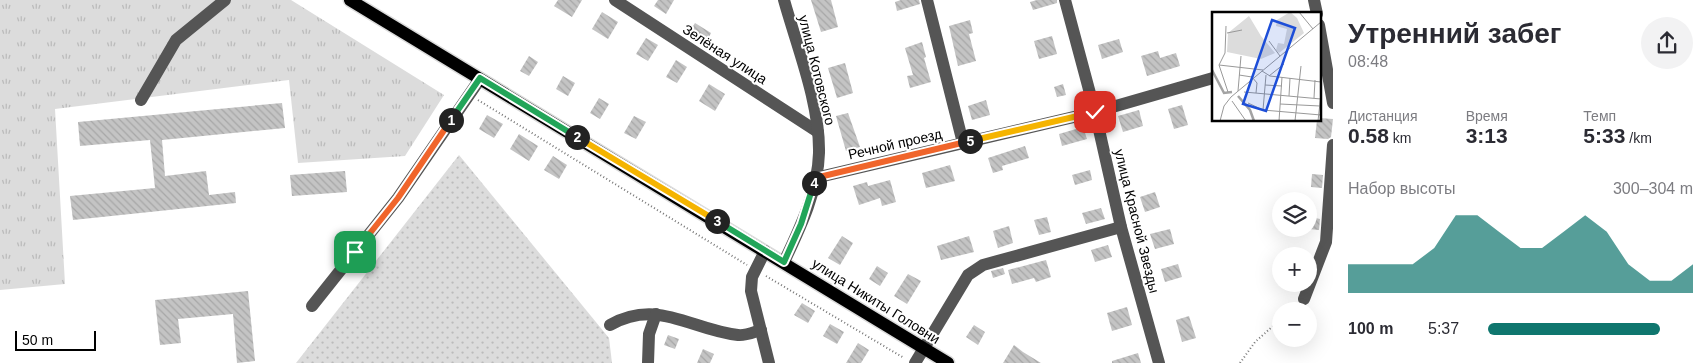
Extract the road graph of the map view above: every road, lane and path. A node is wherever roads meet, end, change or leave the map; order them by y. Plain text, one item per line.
1 (225, 0) edge
2 (350, 0) edge
3 (615, 0) edge
4 (784, 0) edge
5 (927, 0) edge
6 (1065, 0) edge
7 (1320, 32) edge
8 (1322, 46) edge
9 (480, 78) junction
10 (1212, 78) edge
11 (469, 94) junction
12 (140, 100) dead end
13 (1333, 103) edge
14 (1095, 112) junction
15 (818, 132) junction
16 (963, 143) junction
17 (1333, 145) edge
18 (815, 178) junction
19 (1121, 227) junction
20 (765, 251) junction
21 (784, 262) junction
22 (755, 270) junction
23 (1304, 299) dead end
24 (312, 306) dead end
25 (656, 314) junction
26 (610, 325) dead end
27 (1272, 327) edge
28 (761, 330) junction
29 (924, 348) junction
30 (909, 361) edge
31 (648, 363) edge
32 (769, 363) edge
33 (948, 363) edge
34 (1159, 363) edge
35 (1240, 363) edge

1 - 12 street
2 - 9 main road, улица Никиты Головни
3 - 15 street, Зелёная улица
4 - 15 street, улица Котовского
5 - 16 street
6 - 14 street, улица Красной Звезды
7 - 8 street
8 - 13 street
9 - 11 street
9 - 20 main road, улица Никиты Головни
10 - 14 street, Речной проезд
11 - 22 path
11 - 24 street
14 - 16 street, Речной проезд
14 - 19 street, улица Красной Звезды
15 - 18 street, улица Котовского
16 - 18 street, Речной проезд
17 - 23 street
18 - 21 street, улица Котовского
19 - 29 street
19 - 34 street, улица Красной Звезды
20 - 21 main road, улица Никиты Головни
20 - 22 street
21 - 29 main road, улица Никиты Головни
22 - 28 street
22 - 30 path
25 - 26 street
25 - 28 street
25 - 31 street
27 - 35 path
28 - 32 street
29 - 30 street
29 - 33 main road, улица Никиты Головни

